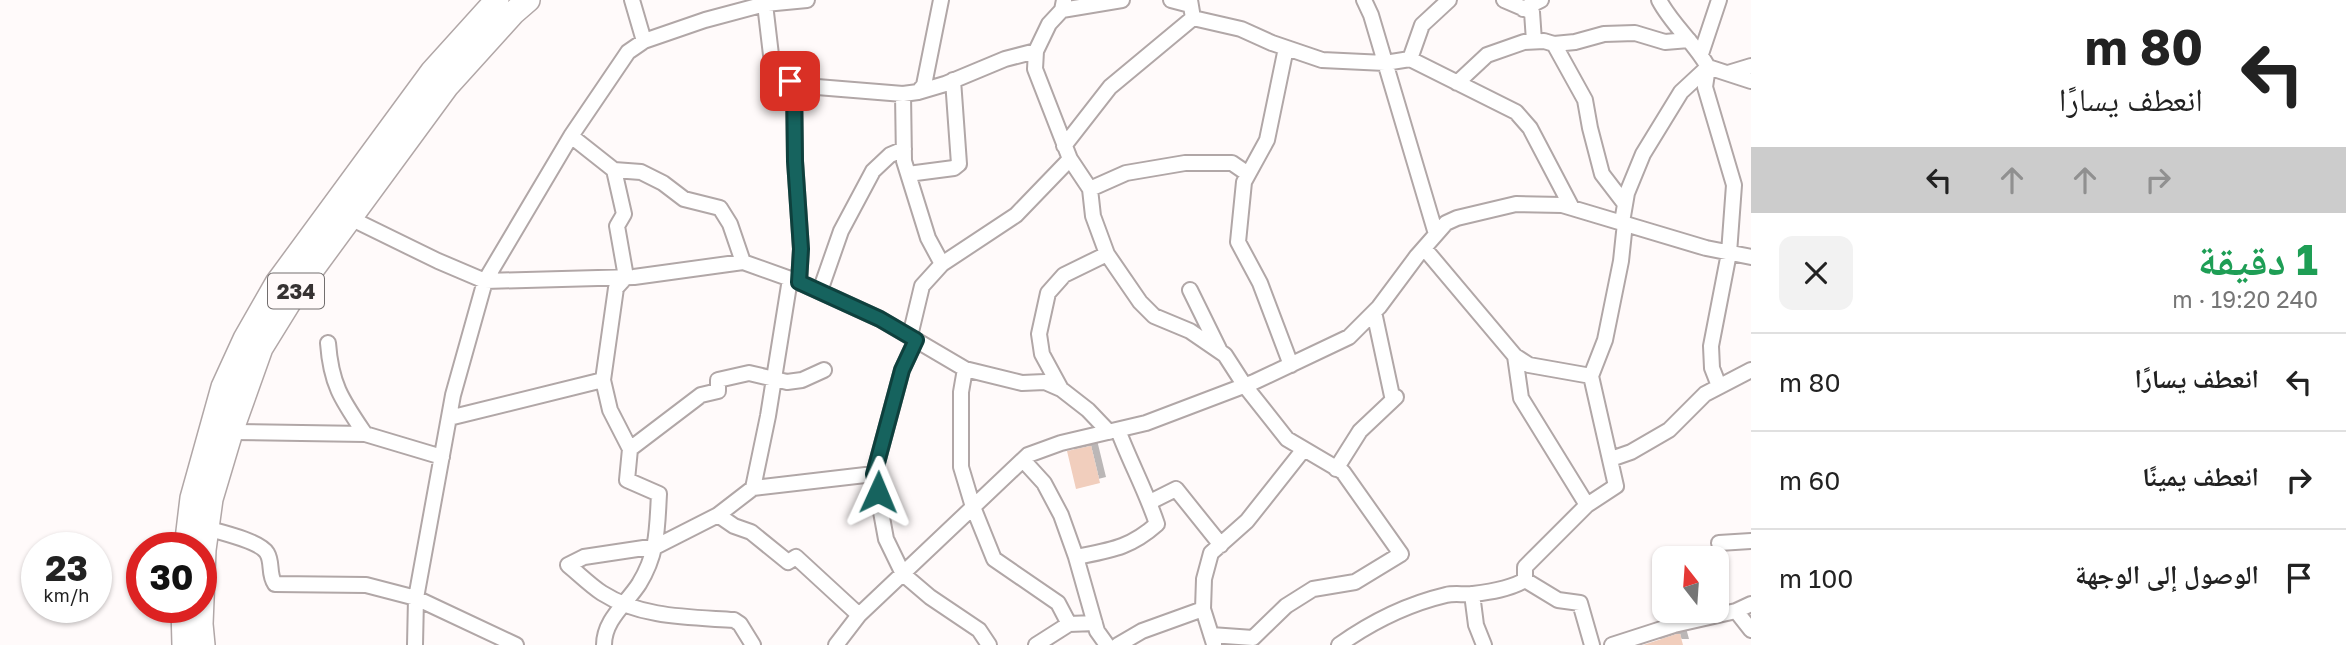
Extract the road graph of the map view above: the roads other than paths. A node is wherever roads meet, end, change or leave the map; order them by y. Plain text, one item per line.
1 (497, 0) edge
2 (528, 0) edge
3 (632, 0) edge
4 (807, 0) edge
5 (941, 0) edge
6 (1122, 0) edge
7 (1171, 0) edge
8 (1364, 0) edge
9 (1449, 0) edge
10 (1504, 0) edge
11 (1541, 0) edge
12 (1659, 0) edge
13 (1720, 0) edge
14 (765, 4) junction
15 (1063, 5) edge
16 (1191, 8) edge
17 (1523, 9) junction
18 (1689, 40) junction
19 (644, 41) junction
20 (1534, 41) junction
21 (1554, 44) junction
22 (1286, 48) junction
23 (1035, 51) junction
24 (1410, 59) junction
25 (1704, 61) junction
26 (1385, 63) junction
27 (1751, 66) edge
28 (1727, 73) junction
29 (953, 80) junction
30 (1751, 81) edge
31 (794, 82) junction
32 (1457, 83) junction
33 (918, 92) junction
34 (903, 93) junction
35 (571, 136) junction
36 (904, 149) junction
37 (1067, 153) junction
38 (614, 170) junction
39 (908, 174) junction
40 (1248, 174) junction
41 (1090, 189) junction
42 (1625, 204) junction
43 (1572, 208) junction
44 (350, 218) junction
45 (1623, 222) junction
46 (1436, 234) junction
47 (1424, 248) junction
48 (1729, 253) junction
49 (1107, 254) junction
50 (1751, 257) edge
51 (743, 262) junction
52 (942, 264) junction
53 (626, 277) junction
54 (485, 281) junction
55 (794, 281) junction
56 (1190, 290) dead end
57 (820, 292) junction
58 (1374, 312) junction
59 (913, 338) junction
60 (328, 343) dead end
61 (1220, 351) junction
62 (1515, 356) junction
63 (1291, 365) junction
64 (965, 369) junction
65 (824, 370) dead end
66 (1750, 372) edge
67 (1591, 376) junction
68 (774, 377) junction
69 (603, 380) junction
70 (1245, 386) junction
71 (1719, 386) junction
72 (1061, 389) junction
73 (449, 418) junction
74 (1114, 431) junction
75 (231, 432) junction
76 (365, 434) junction
77 (630, 449) junction
78 (1304, 449) junction
79 (442, 457) junction
80 (1611, 459) junction
81 (1023, 460) junction
82 (1336, 469) junction
83 (874, 474) junction
84 (753, 488) junction
85 (1150, 502) junction
86 (1587, 505) junction
87 (973, 507) junction
88 (719, 514) junction
89 (206, 528) junction
90 (188, 532) edge
91 (1751, 541) edge
92 (1719, 543) dead end
93 (1221, 545) junction
94 (657, 546) junction
95 (1076, 557) junction
96 (903, 574) junction
97 (1525, 580) junction
98 (1472, 594) junction
99 (416, 598) junction
100 (623, 604) junction
101 (1751, 604) edge
102 (1203, 609) junction
103 (1736, 611) junction
104 (859, 615) junction
105 (183, 623) edge
106 (1095, 623) junction
107 (1069, 624) junction
108 (1751, 630) edge
109 (1212, 640) edge
110 (184, 645) edge
111 (203, 645) edge
112 (415, 645) edge
113 (516, 645) edge
114 (604, 645) edge
115 (753, 645) edge
116 (836, 645) edge
117 (989, 645) edge
118 (1036, 645) edge
119 (1107, 645) edge
120 (1118, 645) edge
121 (1339, 645) edge
122 (1484, 645) edge
123 (1592, 645) edge
124 (1612, 645) edge

1 - 90 main road, 234
2 - 44 main road, 234
3 - 19 street
4 - 14 street
5 - 33 street
6 - 15 street
7 - 16 street
8 - 26 street
9 - 24 street
10 - 17 street
11 - 17 street
12 - 18 street
13 - 25 street
14 - 19 street
14 - 31 street
15 - 23 street
16 - 22 street
16 - 37 street
17 - 20 street
18 - 21 street
18 - 25 street
19 - 35 street
20 - 21 street
20 - 32 street
21 - 42 street
22 - 26 street
22 - 40 street
23 - 29 street
23 - 37 street
24 - 26 street
24 - 32 street
25 - 28 street
25 - 42 street
25 - 48 street
26 - 46 street
27 - 28 street
28 - 30 street
29 - 33 street
29 - 39 street
31 - 34 street
31 - 55 street
32 - 43 street
33 - 34 street
34 - 36 street
35 - 38 street
35 - 54 street
36 - 39 street
36 - 57 street
37 - 41 street
37 - 52 street
38 - 51 street
38 - 53 street
39 - 52 street
40 - 41 street
40 - 63 street
41 - 49 street
42 - 45 street
43 - 45 street
43 - 46 street
44 - 54 street
44 - 75 main road, 234
45 - 48 street
45 - 67 street
46 - 47 street
47 - 58 street
47 - 62 street
48 - 50 street
48 - 71 street
49 - 61 street
49 - 72 street
51 - 53 street
51 - 55 street
52 - 59 street
53 - 54 street
53 - 69 street
54 - 73 street
55 - 57 street
55 - 68 street
56 - 61 street
57 - 59 street
58 - 63 street
58 - 82 street
59 - 64 street
59 - 83 street
60 - 76 street
61 - 70 street
62 - 67 street
62 - 86 street
63 - 70 street
64 - 72 street
64 - 87 street
65 - 68 street
66 - 71 street
67 - 80 street
68 - 77 street
68 - 84 street
69 - 73 street
69 - 77 street
70 - 74 street
70 - 78 street
71 - 80 street
72 - 74 street
73 - 79 street
74 - 81 street
74 - 85 street
75 - 76 street
75 - 89 main road, 234
76 - 79 street
77 - 94 street
78 - 82 street
78 - 93 street
79 - 99 street
80 - 86 street
81 - 87 street
81 - 95 street
82 - 109 street
83 - 84 street
83 - 96 street
84 - 88 street
85 - 93 street
85 - 95 street
86 - 97 street
87 - 96 street
87 - 107 street
88 - 94 street
88 - 104 street
89 - 99 street
89 - 111 main road, 234
91 - 92 street
93 - 102 street
94 - 100 street
94 - 100 street
95 - 106 street
96 - 104 street
96 - 117 street
97 - 98 street
97 - 123 street
98 - 121 street
98 - 122 street
99 - 112 street
99 - 113 street
100 - 114 street
100 - 115 street
101 - 103 street
102 - 109 street
102 - 120 street
103 - 108 street
103 - 124 street
104 - 116 street
105 - 110 main road
106 - 107 street
106 - 119 street
107 - 118 street

